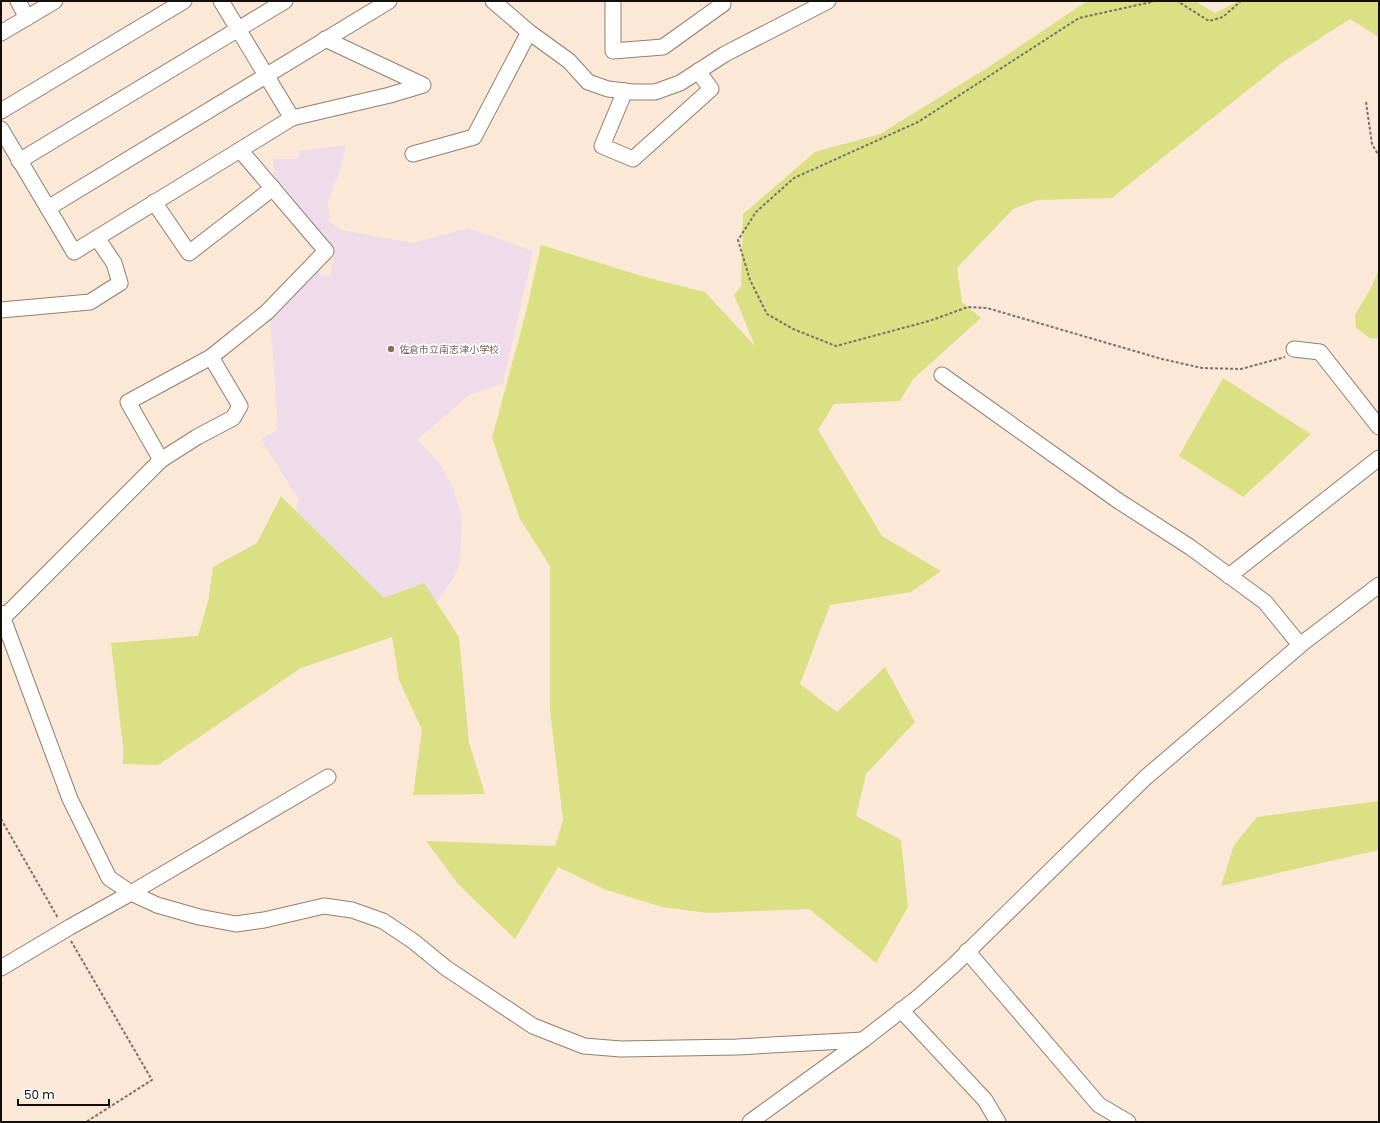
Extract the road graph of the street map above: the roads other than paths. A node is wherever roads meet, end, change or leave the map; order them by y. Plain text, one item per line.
1 (18, 1) edge
2 (55, 1) edge
3 (184, 1) edge
4 (221, 1) edge
5 (285, 1) edge
6 (389, 1) edge
7 (493, 1) edge
8 (613, 1) edge
9 (721, 1) edge
10 (828, 1) edge
11 (27, 18) junction
12 (238, 29) junction
13 (529, 32) junction
14 (1, 33) edge
15 (325, 39) junction
16 (698, 72) junction
17 (266, 76) junction
18 (625, 91) junction
19 (1, 111) edge
20 (292, 118) junction
21 (1, 129) edge
22 (240, 150) junction
23 (413, 154) dead end
24 (20, 161) junction
25 (273, 188) junction
26 (154, 202) junction
27 (48, 208) junction
28 (97, 238) junction
29 (1, 310) edge
30 (1290, 353) road end
31 (211, 357) junction
32 (942, 376) dead end
33 (1379, 427) edge
34 (1379, 458) edge
35 (161, 460) junction
36 (1229, 576) junction
37 (1379, 585) edge
38 (2, 616) edge
39 (1300, 645) junction
40 (328, 777) dead end
41 (131, 893) junction
42 (967, 951) junction
43 (1, 968) edge
44 (901, 1010) junction
45 (863, 1040) junction
46 (750, 1122) edge
47 (998, 1122) edge
48 (1128, 1122) edge

1 - 11 street
2 - 11 street
3 - 19 street
4 - 12 street
5 - 12 street
6 - 15 street
7 - 13 street
8 - 9 street
10 - 16 street
11 - 14 street
12 - 17 street
12 - 24 street
13 - 18 street
13 - 23 street
15 - 17 street
15 - 20 street
16 - 18 street
16 - 18 street
17 - 20 street
17 - 27 street
20 - 22 street
21 - 24 street
22 - 25 street
22 - 26 street
24 - 27 street
25 - 26 street
25 - 31 street
26 - 28 street
27 - 28 street
28 - 29 street
30 - 33 street
31 - 35 street
31 - 35 street
32 - 36 street
34 - 36 street
35 - 38 street
36 - 39 street
37 - 39 street
38 - 41 street
39 - 42 street
40 - 41 street
41 - 43 street
41 - 45 street
42 - 44 street
42 - 48 street
44 - 45 street
44 - 47 street
45 - 46 street

